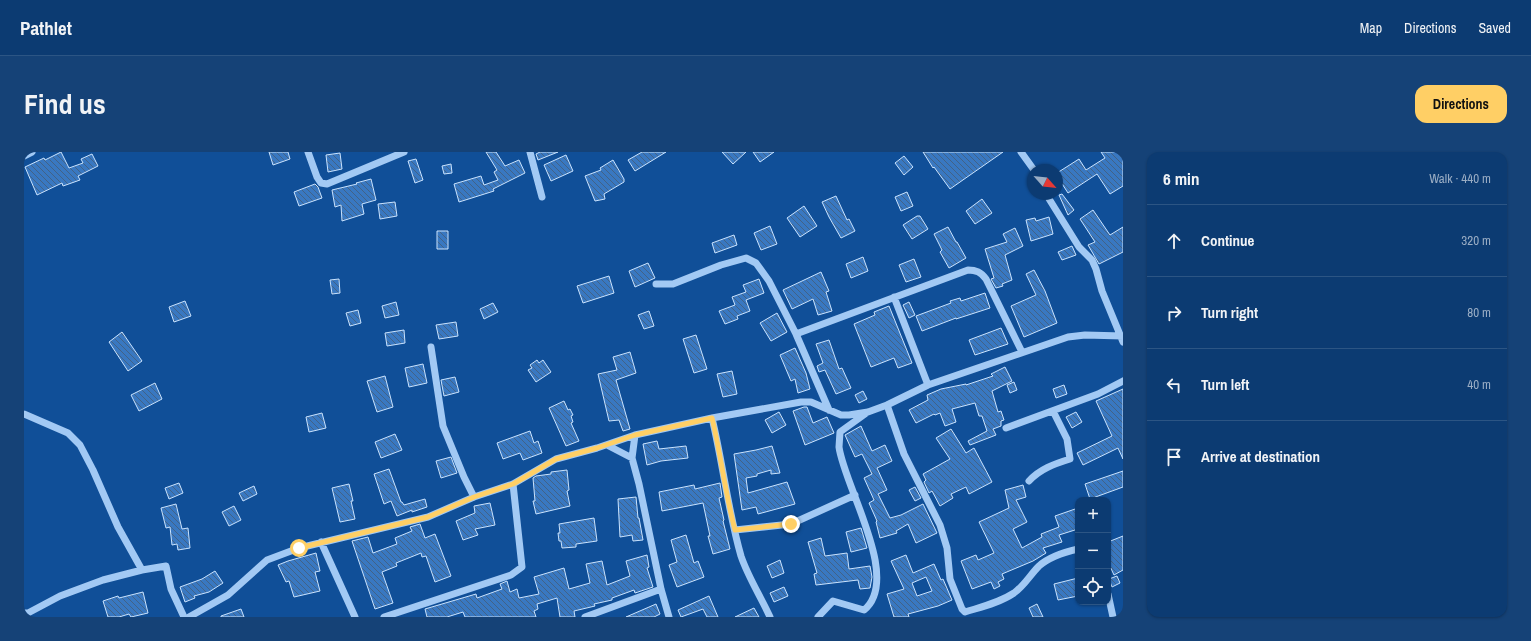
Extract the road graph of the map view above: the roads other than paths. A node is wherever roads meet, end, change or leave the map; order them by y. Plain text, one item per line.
1 (32, 152) edge
2 (308, 152) edge
3 (404, 152) edge
4 (530, 152) edge
5 (1021, 152) edge
6 (24, 156) edge
7 (1030, 164) edge
8 (542, 197) dead end
9 (1050, 200) edge
10 (656, 284) dead end
11 (894, 297) junction
12 (796, 334) junction
13 (1122, 338) edge
14 (431, 347) dead end
15 (1022, 352) junction
16 (1123, 381) edge
17 (928, 385) junction
18 (887, 405) junction
19 (829, 410) junction
20 (1053, 411) junction
21 (868, 412) junction
22 (24, 414) edge
23 (712, 418) junction
24 (1006, 428) dead end
25 (635, 435) junction
26 (607, 444) junction
27 (632, 458) junction
28 (1029, 481) dead end
29 (513, 484) junction
30 (855, 495) junction
31 (474, 497) junction
32 (735, 530) junction
33 (321, 542) junction
34 (1075, 550) edge
35 (142, 570) junction
36 (661, 589) junction
37 (1110, 605) edge
38 (24, 613) edge
39 (184, 617) edge
40 (189, 617) edge
41 (355, 617) edge
42 (384, 617) edge
43 (585, 617) edge
44 (669, 617) edge
45 (770, 617) edge
46 (818, 617) edge
47 (1113, 617) edge

1 - 6 street
2 - 3 street
4 - 8 street
5 - 7 street
9 - 13 street
10 - 12 street
11 - 12 street
11 - 15 street
11 - 17 street
12 - 19 street
13 - 15 street
14 - 31 street
15 - 17 street
16 - 20 street
17 - 18 street
18 - 21 street
18 - 34 street
19 - 21 street
19 - 23 street
20 - 24 street
20 - 28 street
21 - 30 street
22 - 35 street
23 - 25 street
23 - 32 street
25 - 26 street
25 - 27 street
26 - 27 street
26 - 29 street
27 - 36 street
29 - 31 street
29 - 42 street
30 - 32 street
30 - 46 street
31 - 33 street
32 - 45 street
33 - 40 street
33 - 41 street
35 - 38 street
35 - 39 street
36 - 43 street
36 - 44 street
37 - 47 street

